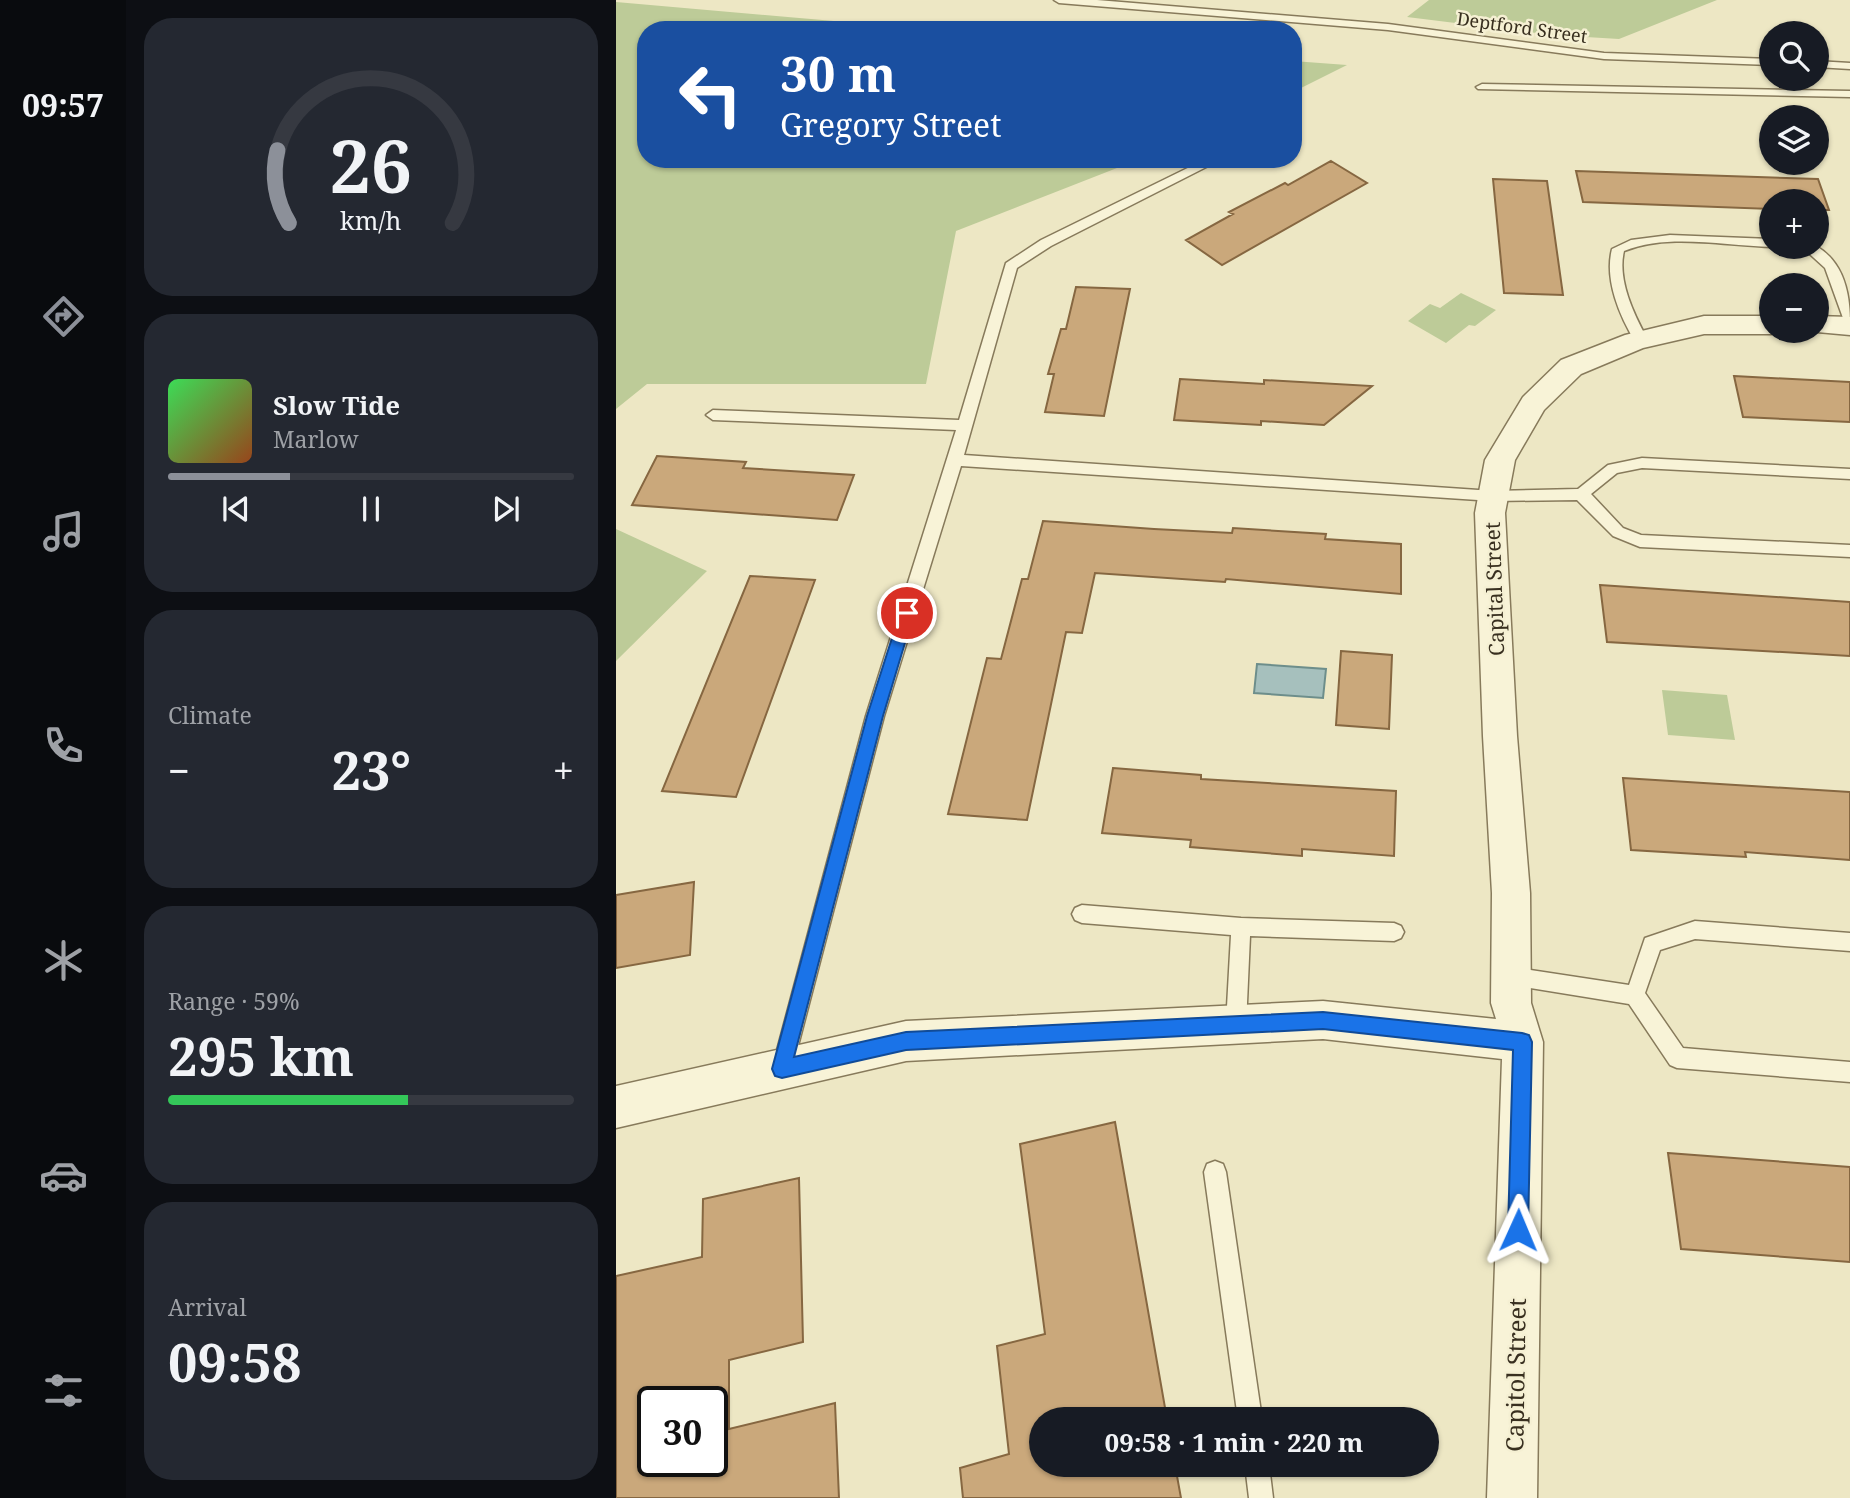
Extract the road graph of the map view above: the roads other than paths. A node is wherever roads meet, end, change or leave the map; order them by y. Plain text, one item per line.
1 (1059, 0) edge
2 (1759, 62) edge
3 (1829, 65) edge
4 (1850, 66) edge
5 (1482, 87) dead end
6 (1850, 94) edge
7 (1198, 168) edge
8 (1759, 243) edge
9 (1827, 259) edge
10 (1850, 318) edge
11 (1759, 325) edge
12 (1829, 325) edge
13 (1850, 326) edge
14 (1641, 340) junction
15 (713, 415) dead end
16 (964, 425) junction
17 (955, 460) junction
18 (1850, 474) edge
19 (1581, 494) junction
20 (1493, 496) junction
21 (1850, 551) edge
22 (1082, 914) dead end
23 (1241, 927) junction
24 (1394, 932) dead end
25 (1850, 942) edge
26 (1511, 976) junction
27 (1634, 995) junction
28 (1236, 1024) junction
29 (1522, 1042) junction
30 (782, 1069) junction
31 (1850, 1072) edge
32 (616, 1107) edge
33 (1215, 1172) dead end
34 (1248, 1407) edge
35 (1258, 1477) edge
36 (1261, 1498) edge
37 (1511, 1498) edge

1 - 2 lane, Deptford Street
3 - 4 lane
5 - 6 lane
7 - 16 lane
8 - 14 lane
9 - 10 lane
11 - 14 street, Capital Street
12 - 13 street
14 - 20 street, Capital Street
15 - 16 lane
16 - 17 lane
17 - 20 lane
17 - 30 lane
18 - 19 lane
19 - 20 lane
19 - 21 lane
20 - 26 street, Capital Street
22 - 23 lane
23 - 24 lane
23 - 28 lane
25 - 27 lane
26 - 27 lane
26 - 29 street, Capital Street
27 - 31 lane
28 - 29 street
28 - 30 street
29 - 37 street, Capitol Street
30 - 32 street
33 - 34 lane
35 - 36 lane

